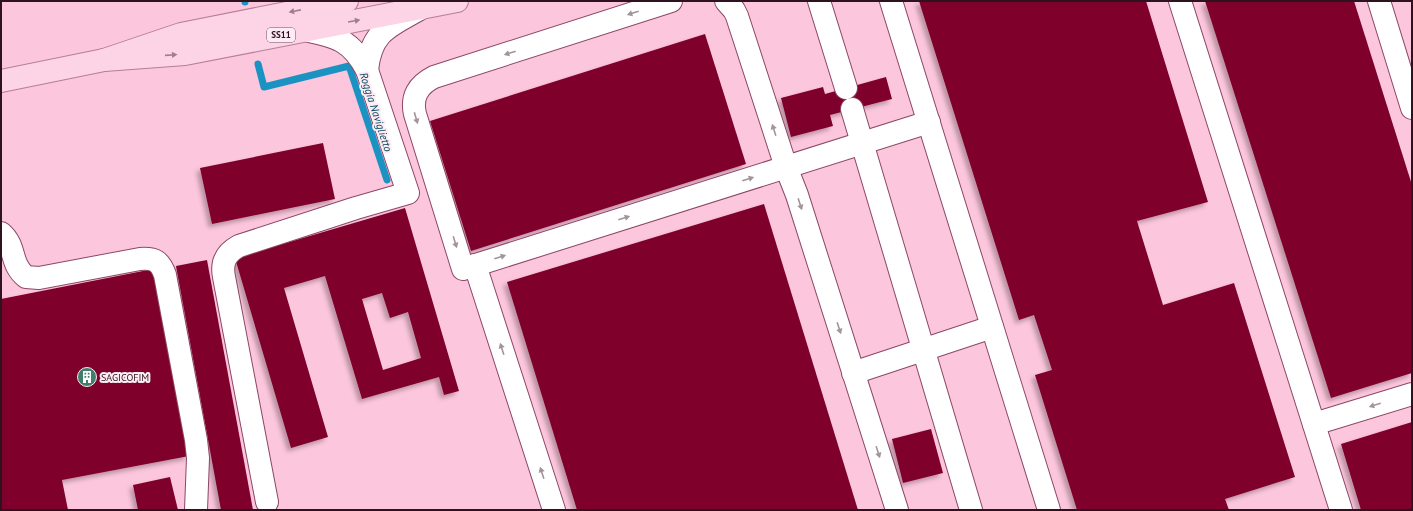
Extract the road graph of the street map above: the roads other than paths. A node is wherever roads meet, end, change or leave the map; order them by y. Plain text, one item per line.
1 (347, 1) edge
2 (457, 1) edge
3 (671, 1) edge
4 (726, 1) edge
5 (819, 1) edge
6 (891, 1) edge
7 (1180, 1) edge
8 (1379, 1) edge
9 (421, 9) junction
10 (305, 30) junction
11 (104, 60) junction
12 (367, 70) junction
13 (1, 81) edge
14 (846, 88) dead end
15 (1412, 108) edge
16 (852, 109) dead end
17 (928, 122) junction
18 (863, 143) junction
19 (786, 167) junction
20 (1, 234) edge
21 (475, 265) junction
22 (992, 327) junction
23 (924, 349) junction
24 (853, 373) junction
25 (1412, 394) edge
26 (1314, 424) junction
27 (268, 502) dead end
28 (196, 510) edge
29 (554, 510) edge
30 (897, 510) edge
31 (971, 510) edge
32 (1049, 510) edge
33 (1342, 510) edge

1 -> 11 main road, SS11
2 - 9 main road, SS11
3 -> 21 lane
19 -> 4 lane
5 - 14 lane
6 - 17 lane
7 - 26 lane
8 - 15 lane
10 -> 9 main road, SS11
9 - 12 lane
11 -> 10 main road, SS11
10 - 12 lane
11 - 13 main road, SS11
12 - 27 lane
16 - 18 lane
17 - 18 lane
17 - 22 lane
18 - 19 lane
18 - 23 lane
21 -> 19 lane
19 -> 24 lane
20 - 28 lane
29 -> 21 lane
22 - 23 lane
22 - 32 lane
23 - 24 lane
23 - 31 lane
24 -> 30 lane
25 -> 26 lane
26 - 33 lane

